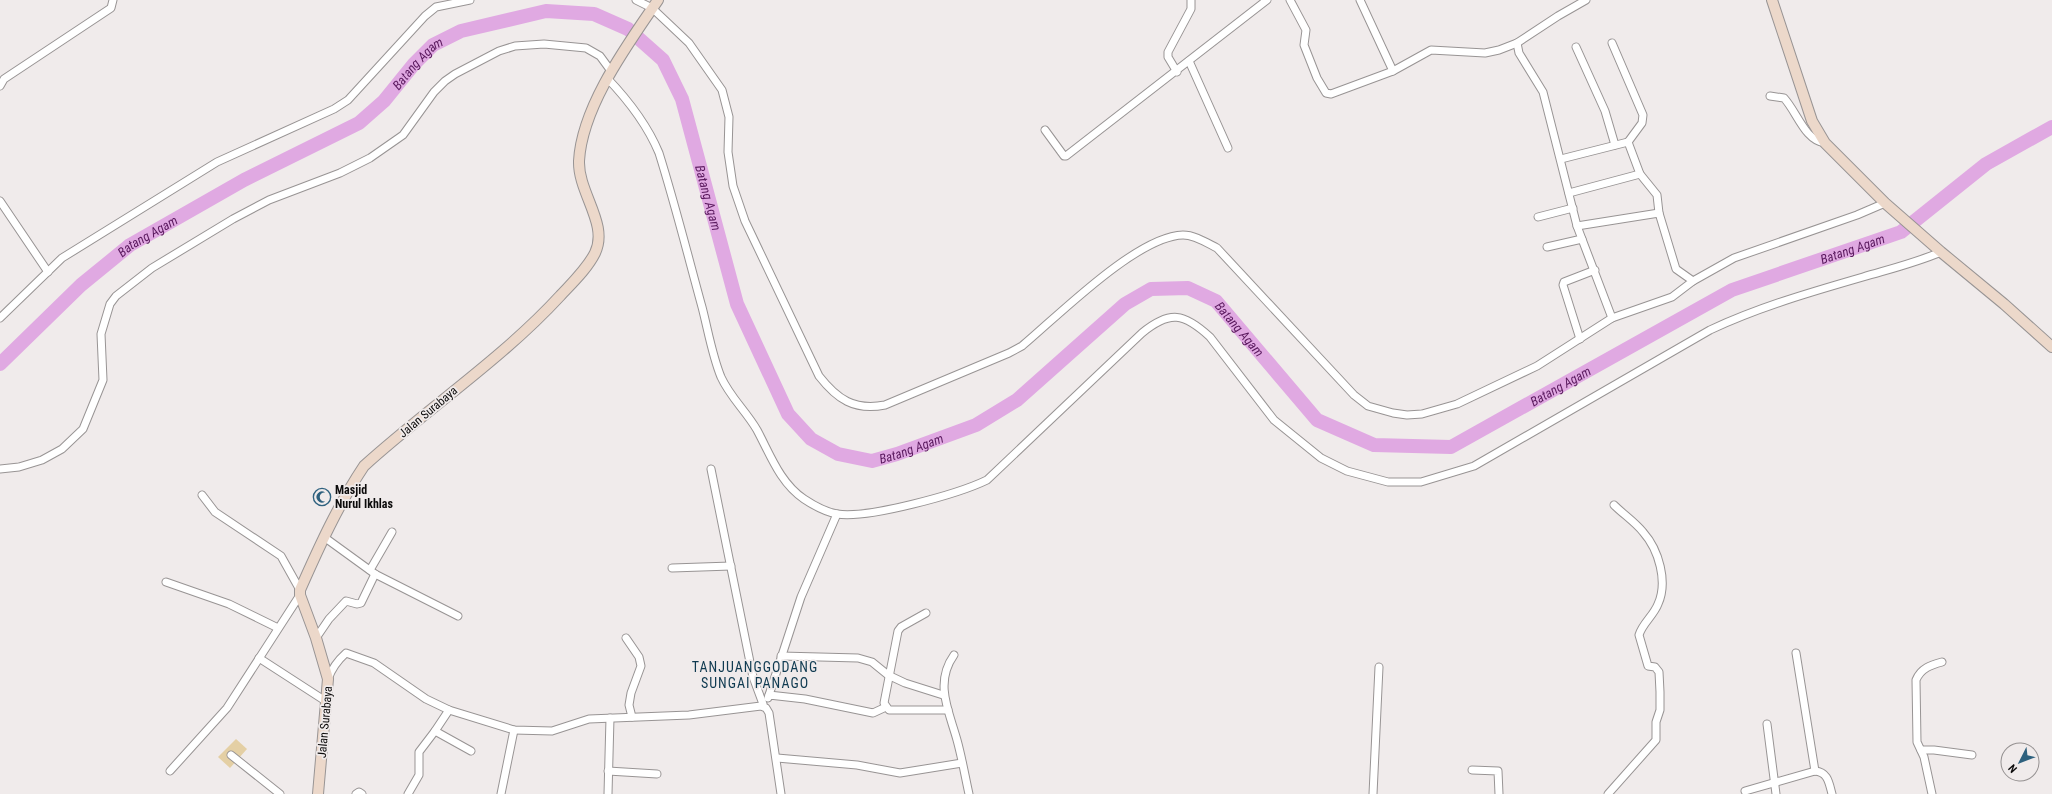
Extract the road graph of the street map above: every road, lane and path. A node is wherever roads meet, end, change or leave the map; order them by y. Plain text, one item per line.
1 (113, 0) edge
2 (470, 0) edge
3 (636, 0) edge
4 (1191, 0) edge
5 (1267, 0) edge
6 (1290, 0) edge
7 (1360, 0) edge
8 (1586, 0) edge
9 (1772, 0) edge
10 (655, 4) edge
11 (1517, 43) junction
12 (1612, 43) dead end
13 (1576, 47) dead end
14 (1189, 61) junction
15 (611, 71) junction
16 (1393, 71) junction
17 (1177, 72) junction
18 (0, 86) edge
19 (1770, 96) dead end
20 (1045, 130) dead end
21 (1628, 142) junction
22 (1825, 143) junction
23 (1615, 146) junction
24 (1228, 148) dead end
25 (1561, 159) junction
26 (1640, 174) junction
27 (1569, 193) junction
28 (0, 201) edge
29 (1888, 205) junction
30 (1573, 208) junction
31 (1659, 213) junction
32 (1538, 217) dead end
33 (1577, 226) junction
34 (1582, 240) junction
35 (1547, 247) dead end
36 (1938, 249) junction
37 (1595, 270) junction
38 (48, 272) junction
39 (1693, 281) junction
40 (0, 318) edge
41 (1612, 318) junction
42 (1580, 339) junction
43 (2052, 347) edge
44 (711, 468) dead end
45 (0, 469) edge
46 (202, 495) dead end
47 (1614, 505) dead end
48 (837, 514) junction
49 (392, 532) dead end
50 (324, 537) junction
51 (731, 566) junction
52 (672, 568) dead end
53 (372, 572) junction
54 (166, 582) dead end
55 (300, 592) junction
56 (926, 613) dead end
57 (458, 616) dead end
58 (278, 628) junction
59 (316, 638) junction
60 (626, 638) dead end
61 (1796, 653) dead end
62 (954, 655) dead end
63 (781, 656) junction
64 (259, 658) junction
65 (1942, 662) dead end
66 (1379, 667) dead end
67 (888, 675) junction
68 (328, 679) junction
69 (769, 695) junction
70 (943, 695) junction
71 (327, 702) junction
72 (760, 705) junction
73 (886, 707) junction
74 (449, 710) junction
75 (948, 710) junction
76 (632, 717) junction
77 (610, 718) junction
78 (1767, 724) dead end
79 (514, 730) junction
80 (435, 731) junction
81 (471, 750) dead end
82 (1921, 750) junction
83 (230, 755) dead end
84 (1972, 755) dead end
85 (777, 758) junction
86 (962, 762) junction
87 (1472, 770) dead end
88 (170, 771) dead end
89 (608, 771) junction
90 (1815, 771) junction
91 (657, 774) dead end
92 (1775, 782) junction
93 (1745, 790) dead end
94 (321, 793) edge
95 (279, 794) edge
96 (356, 794) edge
97 (362, 794) edge
98 (408, 794) edge
99 (501, 794) edge
100 (608, 794) edge
101 (781, 794) edge
102 (969, 794) edge
103 (1373, 794) edge
104 (1500, 794) edge
105 (1608, 794) edge
106 (1776, 794) edge
107 (1832, 794) edge
108 (1932, 794) edge

1 - 18 street
2 - 38 street
3 - 10 street
4 - 17 street
5 - 14 street
6 - 16 street
7 - 16 street
8 - 11 street
9 - 22 street
10 - 15 street, Jalan Surabaya
10 - 42 street
11 - 16 street
11 - 25 street
12 - 21 street
13 - 23 street
14 - 17 street
14 - 24 street
15 - 45 street
15 - 48 street
15 - 50 street, Jalan Surabaya
17 - 20 street
19 - 22 street
21 - 23 street
21 - 26 street
22 - 29 street
23 - 25 street
25 - 27 street
26 - 27 street
26 - 31 street
27 - 30 street
28 - 38 street
29 - 36 street
29 - 39 street
30 - 32 street
30 - 33 street
31 - 33 street
31 - 39 street
33 - 34 street
34 - 35 street
34 - 37 street
36 - 43 street
36 - 48 street
37 - 41 street
37 - 42 street
38 - 40 street
39 - 41 street
41 - 42 street
44 - 51 street
46 - 55 street
47 - 105 street
48 - 63 street
49 - 53 street
50 - 53 street
50 - 55 street, Jalan Surabaya
51 - 52 street
51 - 72 street
53 - 57 street
53 - 59 street
54 - 58 street
55 - 58 street
55 - 59 street, Jalan Surabaya
56 - 67 street
58 - 64 street
59 - 68 street, Jalan Surabaya
60 - 76 street
61 - 90 street
62 - 70 street
63 - 67 street
63 - 69 street
64 - 71 street
64 - 88 street
65 - 82 street
66 - 103 street
67 - 70 street
67 - 73 street
68 - 71 street, Jalan Surabaya
68 - 74 street
69 - 72 street
69 - 73 street
70 - 75 street
71 - 94 street, Jalan Surabaya
72 - 76 street
72 - 85 street
73 - 75 street
74 - 79 street
74 - 80 street
75 - 86 street
76 - 77 street
77 - 79 street
77 - 89 street
78 - 92 street
79 - 99 street
80 - 81 street
80 - 98 street
82 - 84 street
82 - 108 street
83 - 95 street
85 - 86 street
85 - 101 street
86 - 102 street
87 - 104 street
89 - 91 street
89 - 100 street
90 - 92 street
90 - 107 street
92 - 93 street
92 - 106 street
96 - 97 street

